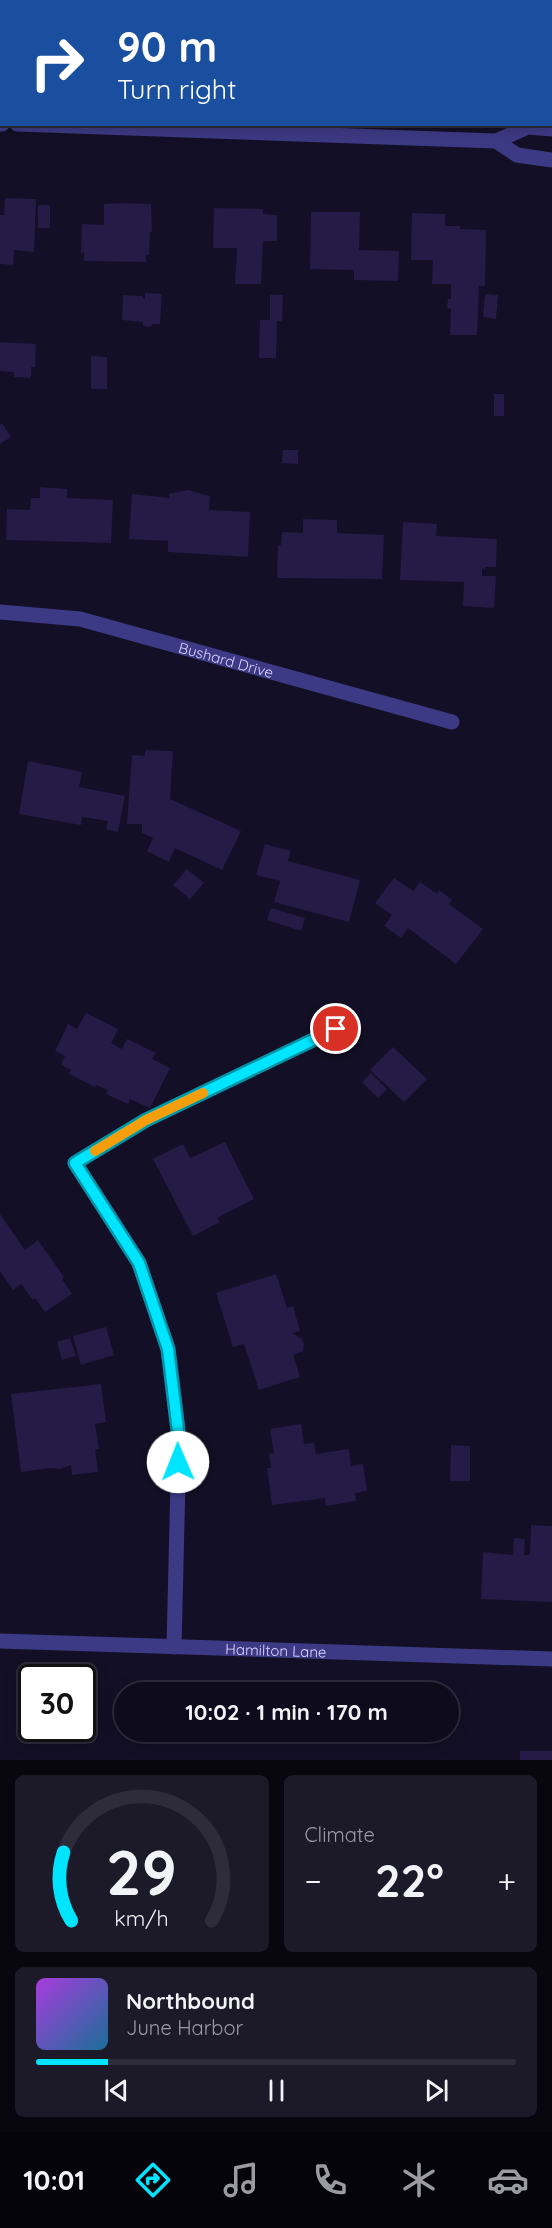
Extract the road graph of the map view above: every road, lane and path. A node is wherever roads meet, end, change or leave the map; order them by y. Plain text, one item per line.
1 (107, 126) edge
2 (552, 129) edge
3 (286, 130) edge
4 (496, 141) junction
5 (552, 160) edge
6 (0, 612) edge
7 (452, 722) dead end
8 (336, 1029) dead end
9 (75, 1163) joint
10 (0, 1641) edge
11 (174, 1647) junction
12 (552, 1659) edge

1 - 3 street
2 - 4 street
3 - 4 street
4 - 5 street
6 - 7 street, Bushard Drive
8 - 9 lane
9 - 11 street
10 - 11 street, Hamilton Lane
11 - 12 street, Hamilton Lane

